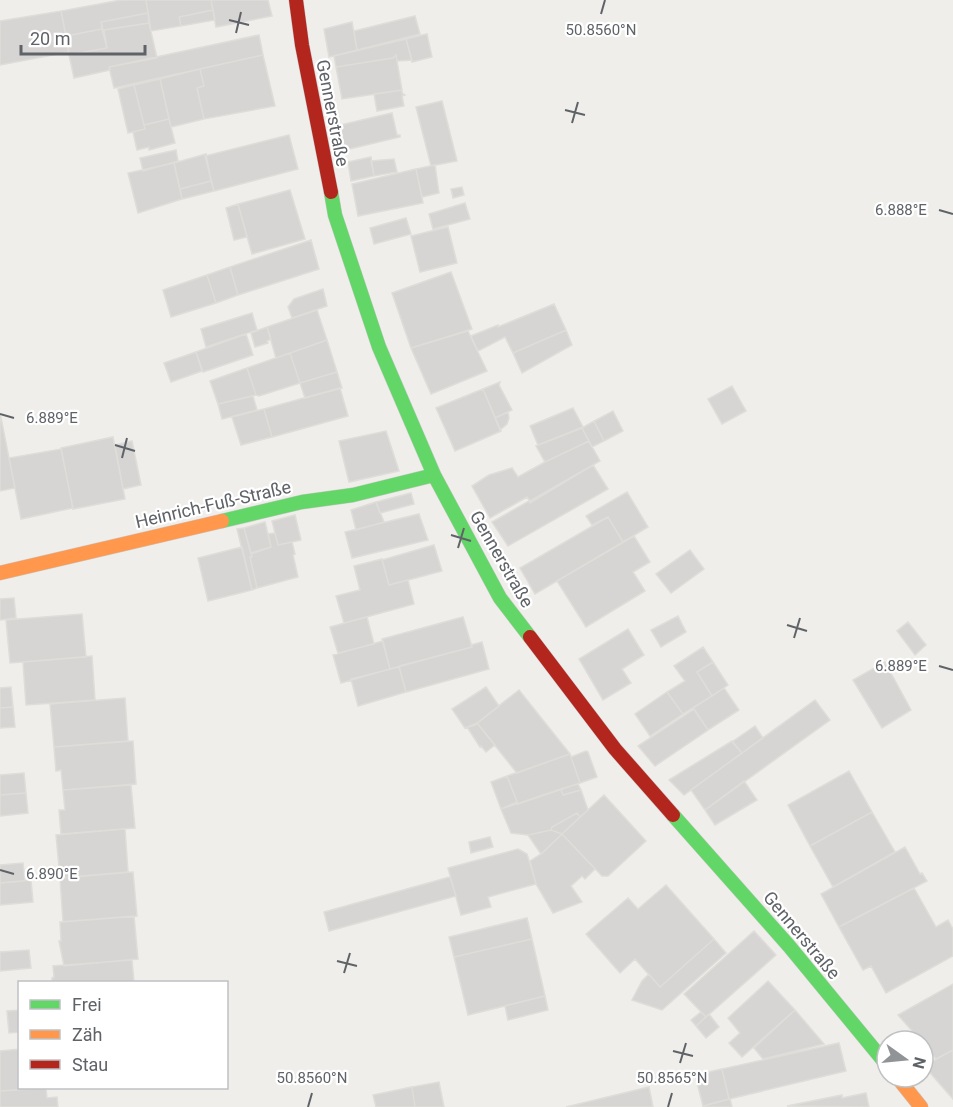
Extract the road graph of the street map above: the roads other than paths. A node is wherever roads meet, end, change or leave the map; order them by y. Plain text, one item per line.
1 (296, 0) edge
2 (434, 475) junction
3 (0, 573) edge
4 (875, 1050) edge
5 (907, 1089) edge
6 (921, 1107) edge

1 - 2 street, Gennerstraße
2 - 3 street, Heinrich-Fuß-Straße
2 - 4 street, Gennerstraße
5 - 6 street

